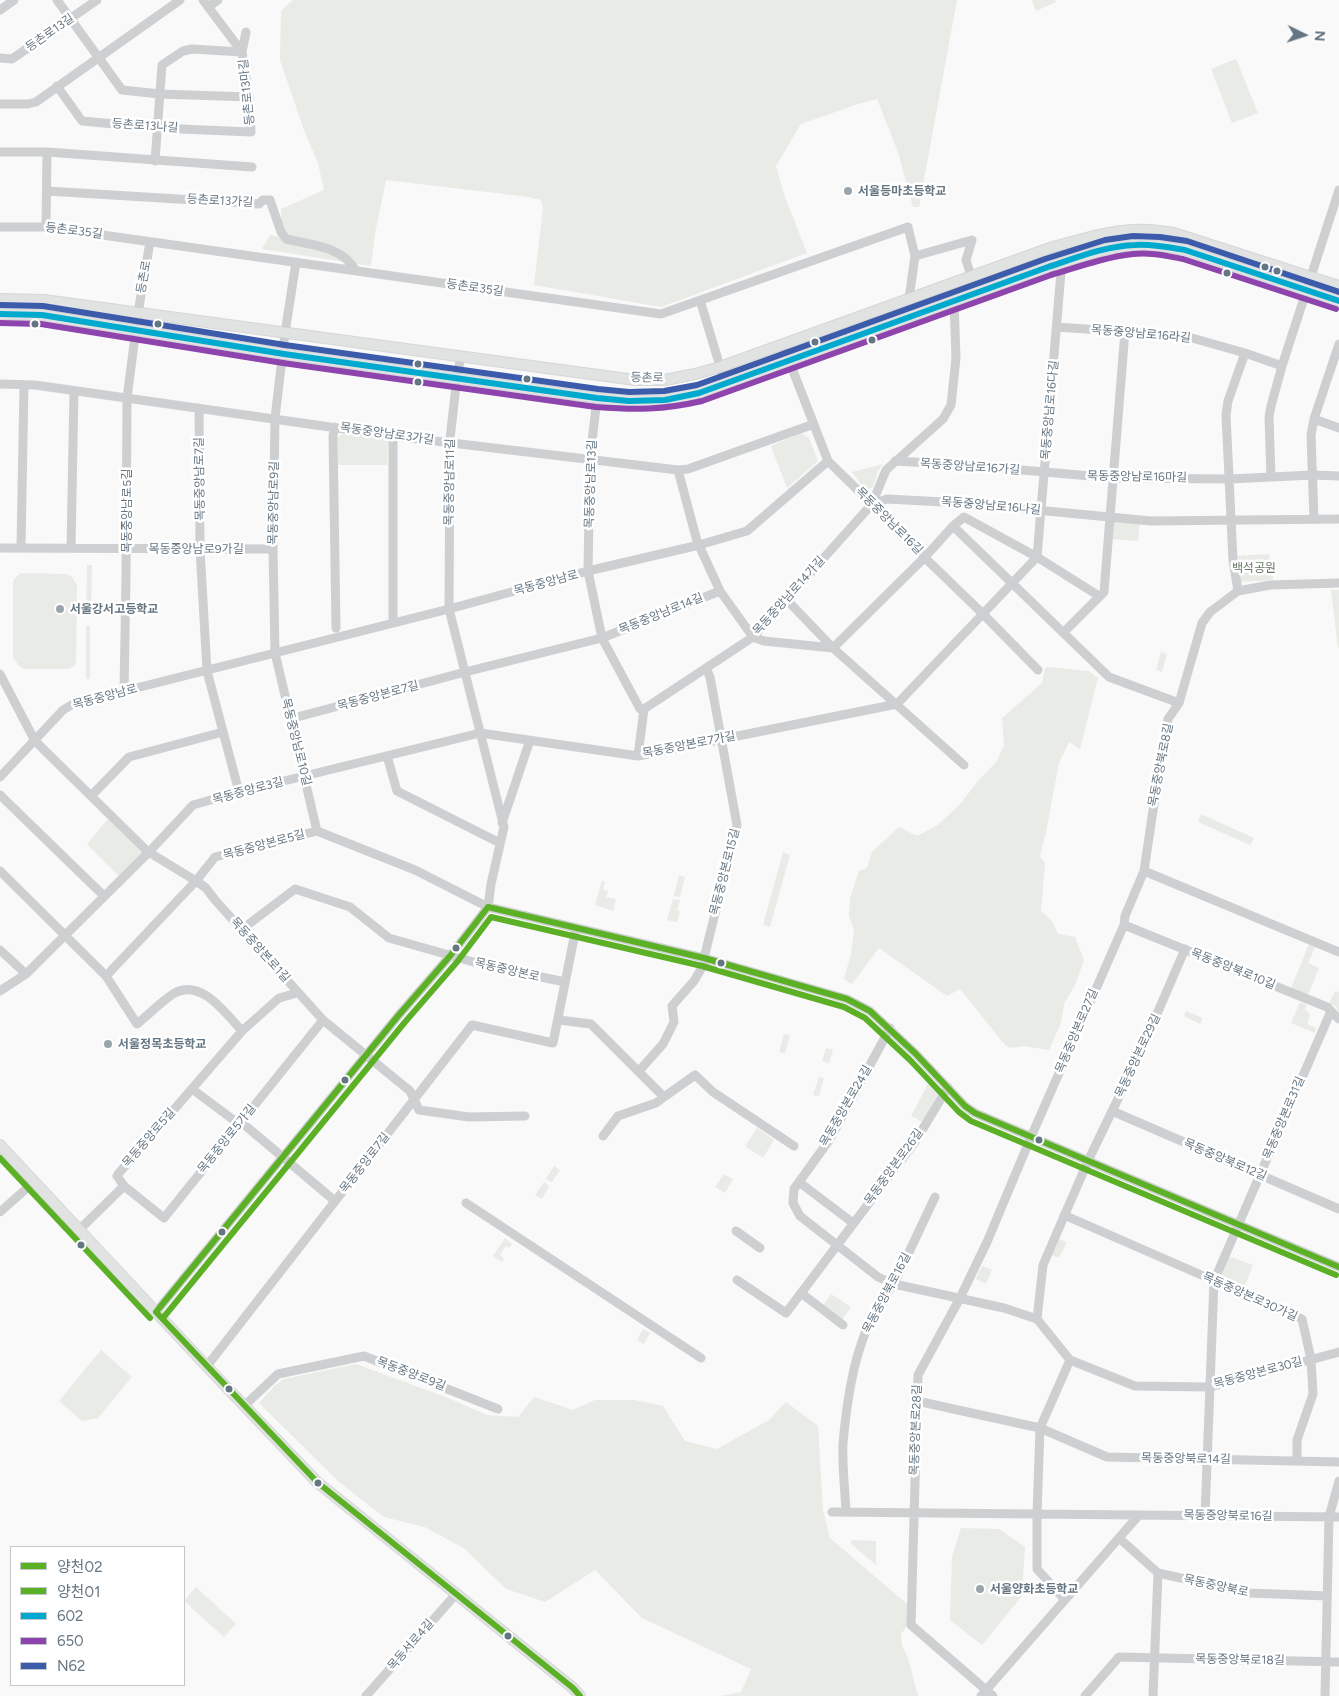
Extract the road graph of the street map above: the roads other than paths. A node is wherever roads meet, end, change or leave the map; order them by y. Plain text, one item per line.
1 (57, 0) edge
2 (97, 0) edge
3 (180, 0) edge
4 (218, 0) edge
5 (11, 1) edge
6 (205, 3) edge
7 (0, 10) edge
8 (71, 18) junction
9 (246, 32) dead end
10 (242, 52) junction
11 (99, 57) junction
12 (0, 58) edge
13 (57, 86) junction
14 (160, 94) junction
15 (249, 97) junction
16 (0, 104) edge
17 (158, 128) junction
18 (251, 132) joint
19 (0, 152) edge
20 (47, 152) junction
21 (155, 161) junction
22 (252, 167) dead end
23 (1339, 190) edge
24 (47, 191) junction
25 (1337, 205) edge
26 (0, 227) edge
27 (46, 227) junction
28 (150, 242) junction
29 (916, 256) junction
30 (296, 262) junction
31 (1059, 263) junction
32 (356, 271) junction
33 (971, 276) junction
34 (1310, 277) junction
35 (1339, 286) edge
36 (1306, 290) junction
37 (0, 299) edge
38 (909, 299) junction
39 (700, 300) junction
40 (954, 301) junction
41 (1339, 301) edge
42 (138, 313) junction
43 (0, 314) edge
44 (1057, 327) junction
45 (135, 330) junction
46 (1124, 331) junction
47 (286, 333) junction
48 (1339, 344) edge
49 (783, 345) junction
50 (1245, 353) junction
51 (284, 354) junction
52 (461, 356) junction
53 (789, 360) junction
54 (1282, 366) junction
55 (720, 367) junction
56 (457, 377) junction
57 (725, 383) junction
58 (0, 384) edge
59 (24, 384) junction
60 (74, 391) junction
61 (127, 398) junction
62 (597, 398) junction
63 (199, 408) junction
64 (275, 418) junction
65 (1314, 419) junction
66 (814, 424) junction
67 (335, 427) junction
68 (1339, 428) edge
69 (393, 436) junction
70 (450, 443) junction
71 (590, 459) junction
72 (828, 461) junction
73 (895, 461) junction
74 (678, 470) junction
75 (1044, 473) junction
76 (1313, 475) junction
77 (1339, 476) edge
78 (1271, 477) junction
79 (1113, 478) junction
80 (1230, 478) junction
81 (872, 504) junction
82 (1041, 510) junction
83 (1110, 517) junction
84 (1314, 519) junction
85 (1339, 519) edge
86 (1231, 521) junction
87 (953, 526) junction
88 (699, 545) junction
89 (0, 548) edge
90 (20, 548) junction
91 (71, 548) junction
92 (126, 548) junction
93 (200, 548) junction
94 (273, 549) junction
95 (925, 557) junction
96 (1037, 557) junction
97 (588, 571) junction
98 (1339, 583) edge
99 (1011, 584) junction
100 (720, 591) junction
101 (1238, 591) junction
102 (1099, 596) junction
103 (786, 599) junction
104 (449, 609) junction
105 (983, 614) junction
106 (393, 623) junction
107 (336, 628) dead end
108 (1064, 632) junction
109 (753, 636) junction
110 (602, 638) junction
111 (833, 648) junction
112 (275, 653) junction
113 (706, 668) junction
114 (1038, 670) dead end
115 (207, 671) junction
116 (465, 672) junction
117 (0, 674) edge
118 (124, 692) junction
119 (1179, 703) junction
120 (897, 704) junction
121 (644, 709) junction
122 (290, 719) junction
123 (223, 732) junction
124 (480, 733) junction
125 (721, 739) junction
126 (530, 740) junction
127 (35, 741) junction
128 (387, 756) junction
129 (638, 756) junction
130 (964, 765) dead end
131 (304, 776) junction
132 (0, 777) edge
133 (239, 792) junction
134 (0, 794) edge
135 (91, 796) junction
136 (502, 823) junction
137 (317, 831) junction
138 (500, 843) junction
139 (149, 852) junction
140 (0, 871) edge
141 (1144, 871) junction
142 (196, 881) junction
143 (104, 896) junction
144 (488, 907) junction
145 (1124, 924) junction
146 (576, 928) junction
147 (241, 930) junction
148 (64, 934) junction
149 (1185, 949) junction
150 (0, 950) edge
151 (1339, 952) edge
152 (450, 956) junction
153 (706, 958) junction
154 (26, 974) junction
155 (106, 976) junction
156 (565, 982) junction
157 (0, 991) edge
158 (298, 993) junction
159 (1331, 1011) junction
160 (1339, 1019) edge
161 (323, 1020) junction
162 (559, 1020) junction
163 (890, 1028) junction
164 (242, 1032) junction
165 (366, 1055) junction
166 (638, 1072) junction
167 (948, 1087) junction
168 (192, 1089) junction
169 (664, 1097) junction
170 (413, 1101) junction
171 (1112, 1111) junction
172 (525, 1116) dead end
173 (240, 1123) junction
174 (603, 1136) dead end
175 (1030, 1137) junction
176 (0, 1145) edge
177 (794, 1146) dead end
178 (283, 1157) junction
179 (1088, 1161) junction
180 (1260, 1175) junction
181 (35, 1181) junction
182 (799, 1182) junction
183 (124, 1186) junction
184 (935, 1197) dead end
185 (335, 1201) junction
186 (466, 1203) dead end
187 (1339, 1209) edge
188 (0, 1212) edge
189 (1064, 1215) junction
190 (853, 1223) junction
191 (1238, 1225) junction
192 (80, 1229) junction
193 (736, 1231) dead end
194 (836, 1244) junction
195 (760, 1248) dead end
196 (1339, 1267) edge
197 (737, 1280) dead end
198 (1214, 1281) junction
199 (894, 1284) junction
200 (801, 1293) junction
201 (960, 1298) junction
202 (156, 1312) junction
203 (1037, 1319) junction
204 (843, 1325) dead end
205 (1339, 1352) edge
206 (701, 1358) dead end
207 (1311, 1359) junction
208 (1070, 1360) junction
209 (207, 1366) junction
210 (1210, 1387) junction
211 (917, 1401) junction
212 (244, 1406) junction
213 (498, 1408) dead end
214 (1040, 1428) junction
215 (1207, 1460) junction
216 (1297, 1462) junction
217 (1339, 1462) edge
218 (1339, 1481) edge
219 (832, 1512) dead end
220 (846, 1512) junction
221 (914, 1513) junction
222 (1037, 1514) junction
223 (1140, 1515) junction
224 (1205, 1516) junction
225 (1329, 1517) junction
226 (1339, 1517) edge
227 (1119, 1538) junction
228 (1158, 1573) junction
229 (456, 1594) junction
230 (1327, 1596) junction
231 (1065, 1600) junction
232 (1155, 1658) junction
233 (1326, 1662) junction
234 (1339, 1662) edge
235 (987, 1694) edge
236 (366, 1696) edge
237 (580, 1696) edge
238 (1085, 1696) edge
239 (1154, 1696) edge
240 (1325, 1696) edge

1 - 8 street
2 - 8 street, 등촌로13길
3 - 11 street
4 - 6 street, 등촌로13마길
5 - 7 street
6 - 10 street, 등촌로13마길
8 - 11 street
8 - 12 street, 등촌로13길
9 - 10 street, 등촌로13마길
10 - 14 street, 등촌로13마길
10 - 15 street, 등촌로13마길
11 - 13 street
11 - 14 street
13 - 16 street
13 - 17 street, 등촌로13나길
14 - 15 street
14 - 17 street, 등촌로13마길
15 - 18 street, 등촌로13마길
17 - 18 street, 등촌로13나길
17 - 21 street, 등촌로13마길
19 - 20 street
20 - 21 street
20 - 24 street
21 - 22 street
23 - 25 street
24 - 27 street
24 - 32 street, 등촌로13가길
25 - 34 street
26 - 27 street, 등촌로35길
27 - 28 street, 등촌로35길
28 - 30 street, 등촌로35길
28 - 42 street, 등촌로
29 - 33 street
29 - 38 street, 등촌로35길
29 - 39 street, 등촌로35길
30 - 32 street, 등촌로35길
30 - 47 street
31 - 36 main road, 등촌로
31 - 40 main road, 등촌로
31 - 44 street, 목동중앙남로16다길
32 - 39 street, 등촌로35길
33 - 34 main road, 등촌로
33 - 38 main road, 등촌로
34 - 35 main road, 등촌로
34 - 36 street
36 - 41 main road, 등촌로
36 - 54 street
37 - 42 main road, 등촌로
38 - 49 main road, 등촌로
39 - 55 street
40 - 53 main road, 등촌로
40 - 73 street, 목동중앙남로16가길
42 - 45 street, 등촌로
42 - 47 main road, 등촌로
43 - 45 main road, 등촌로
44 - 46 street, 목동중앙남로16라길
44 - 75 street, 목동중앙남로16다길
45 - 51 main road, 등촌로
45 - 61 street, 목동중앙남로5길
46 - 50 street, 목동중앙남로16라길
46 - 79 street
47 - 51 street
47 - 52 main road, 등촌로
48 - 65 street
49 - 53 street, 목동중앙남로16길
49 - 55 main road, 등촌로
50 - 54 street, 목동중앙남로16라길
50 - 80 street
51 - 56 main road, 등촌로
51 - 64 street, 목동중앙남로9길
52 - 55 main road, 등촌로
52 - 56 street, 목동중앙남로11길
53 - 57 main road, 등촌로
53 - 66 street, 목동중앙남로16길
54 - 78 street
55 - 57 street
56 - 62 main road, 등촌로
56 - 70 street, 목동중앙남로11길
57 - 62 main road, 등촌로
58 - 59 street, 목동중앙남로3가길
59 - 60 street, 목동중앙남로3가길
59 - 90 street
60 - 61 street, 목동중앙남로3가길
60 - 91 street
61 - 63 street, 목동중앙남로3가길
61 - 92 street, 목동중앙남로5길
62 - 71 street, 목동중앙남로13길
63 - 64 street, 목동중앙남로3가길
63 - 93 street, 목동중앙남로7길
64 - 67 street, 목동중앙남로3가길
64 - 94 street, 목동중앙남로9길
65 - 68 street
65 - 76 street
66 - 72 street, 목동중앙남로16길
66 - 74 street, 목동중앙남로3가길
67 - 69 street, 목동중앙남로3가길
67 - 107 street
69 - 70 street, 목동중앙남로3가길
69 - 106 street
70 - 71 street, 목동중앙남로3가길
70 - 104 street, 목동중앙남로11길
71 - 74 street, 목동중앙남로3가길
71 - 97 street, 목동중앙남로13길
72 - 81 street, 목동중앙남로16길
72 - 88 street, 목동중앙남로
73 - 75 street, 목동중앙남로16가길
73 - 81 street, 목동중앙남로16가길
74 - 88 street
75 - 79 street, 목동중앙남로16마길
75 - 82 street, 목동중앙남로16다길
76 - 77 street, 목동중앙남로16마길
76 - 78 street, 목동중앙남로16마길
76 - 84 street
78 - 80 street, 목동중앙남로16마길
79 - 80 street, 목동중앙남로16마길
79 - 83 street
80 - 86 street
81 - 82 street, 목동중앙남로16나길
81 - 95 street, 목동중앙남로16길
81 - 103 street, 목동중앙남로14가길
82 - 83 street, 목동중앙남로16나길
82 - 96 street, 목동중앙남로16다길
83 - 86 street, 목동중앙남로16나길
83 - 102 street
84 - 85 street, 목동중앙남로16나길
84 - 86 street, 목동중앙남로16나길
86 - 101 street
87 - 95 street
87 - 96 street
87 - 99 street
88 - 97 street, 목동중앙남로
88 - 100 street
89 - 90 street, 목동중앙남로9가길
90 - 91 street, 목동중앙남로9가길
91 - 92 street, 목동중앙남로9가길
92 - 93 street, 목동중앙남로9가길
92 - 118 street, 목동중앙남로5길
93 - 94 street, 목동중앙남로9가길
93 - 115 street, 목동중앙남로7길
94 - 112 street, 목동중앙남로9길
95 - 105 street, 목동중앙남로16길
95 - 111 street
96 - 99 street
96 - 102 street
97 - 104 street, 목동중앙남로
97 - 110 street, 목동중앙남로14길
98 - 101 street, 목동중앙북로8길
99 - 105 street
99 - 108 street
100 - 109 street
100 - 110 street, 목동중앙남로14길
101 - 119 street, 목동중앙북로8길
102 - 108 street
103 - 109 street, 목동중앙남로14가길
103 - 111 street
104 - 106 street, 목동중앙남로
104 - 116 street
105 - 114 street, 목동중앙남로16길
105 - 120 street
106 - 112 street, 목동중앙남로
108 - 119 street
109 - 111 street
109 - 113 street, 목동중앙남로14가길
110 - 116 street, 목동중앙본로7길
110 - 121 street, 목동중앙남로14길
111 - 120 street
112 - 115 street, 목동중앙남로
112 - 122 street, 목동중앙남로10길
113 - 121 street, 목동중앙남로14가길
113 - 125 street, 목동중앙본로15길
115 - 118 street, 목동중앙남로
115 - 123 street
116 - 122 street, 목동중앙본로7길
116 - 124 street
117 - 127 street, 목동중앙본로1길
118 - 127 street, 목동중앙남로
119 - 141 street, 목동중앙북로8길
120 - 125 street, 목동중앙본로7가길
120 - 130 street
121 - 129 street
122 - 131 street, 목동중앙남로10길
123 - 133 street
123 - 135 street
124 - 126 street, 목동중앙본로7가길
124 - 128 street, 목동중앙로3길
124 - 136 street
125 - 129 street, 목동중앙본로7가길
125 - 153 street, 목동중앙본로15길
126 - 129 street, 목동중앙본로7가길
126 - 136 street
127 - 132 street, 목동중앙남로
127 - 135 street, 목동중앙본로1길
128 - 131 street, 목동중앙로3길
128 - 138 street
131 - 133 street, 목동중앙로3길
131 - 137 street, 목동중앙남로10길
133 - 139 street, 목동중앙로3길
134 - 143 street
135 - 139 street, 목동중앙본로1길
136 - 138 street
137 - 142 street, 목동중앙본로5길
137 - 144 street, 목동중앙본로5길
138 - 144 street
139 - 142 street, 목동중앙본로1길
139 - 143 street, 목동중앙로3길
140 - 148 street
141 - 145 street, 목동중앙북로8길
141 - 151 street
142 - 147 street, 목동중앙본로1길
142 - 155 street, 목동중앙본로5길
143 - 148 street, 목동중앙로3길
144 - 146 street
144 - 152 street
145 - 149 street, 목동중앙북로10길
145 - 175 street, 목동중앙본로27길
146 - 153 street
146 - 156 street
147 - 152 street, 목동중앙본로
147 - 158 street, 목동중앙본로1길
148 - 154 street, 목동중앙로3길
148 - 155 street
149 - 159 street, 목동중앙북로10길
149 - 171 street, 목동중앙본로29길
150 - 154 street
152 - 156 street, 목동중앙본로
152 - 165 street
153 - 163 street
153 - 166 street
154 - 157 street, 목동중앙로3길
155 - 164 street
156 - 162 street
158 - 161 street, 목동중앙본로1길
158 - 164 street, 목동중앙로5길
159 - 160 street, 목동중앙북로10길
159 - 180 street, 목동중앙본로31길
161 - 165 street, 목동중앙본로1길
161 - 173 street, 목동중앙로5가길
162 - 166 street
162 - 170 street, 목동중앙로7길
163 - 167 street
163 - 182 street, 목동중앙본로24길
164 - 168 street, 목동중앙로5길
165 - 170 street, 목동중앙본로1길
165 - 178 street
166 - 169 street
167 - 175 street
167 - 190 street, 목동중앙본로26길
168 - 173 street
168 - 183 street, 목동중앙로5길
169 - 174 street
169 - 177 street
170 - 172 street
170 - 185 street, 목동중앙로7길
171 - 179 street, 목동중앙본로29길
171 - 180 street, 목동중앙북로12길
173 - 178 street
173 - 183 street, 목동중앙로5가길
175 - 179 street
175 - 201 street, 목동중앙본로28길
176 - 181 main road
178 - 185 street
178 - 202 street
179 - 189 street
179 - 191 street
180 - 187 street, 목동중앙북로12길
180 - 191 street, 목동중앙본로31길
181 - 188 street
181 - 192 main road
182 - 190 street
182 - 194 street, 목동중앙본로24길
183 - 192 street, 목동중앙로5길
184 - 199 street, 목동중앙북로16길
185 - 209 street, 목동중앙로7길
186 - 206 street
189 - 198 street, 목동중앙본로30가길
189 - 203 street
190 - 194 street, 목동중앙본로26길
191 - 196 street
191 - 198 street, 목동중앙본로31길
192 - 202 main road
193 - 195 street
194 - 199 street
194 - 200 street, 목동중앙본로26길
197 - 200 street, 목동중앙본로26길
198 - 207 street, 목동중앙본로30가길
198 - 210 street
199 - 201 street
199 - 220 street, 목동중앙북로16길
200 - 204 street
201 - 203 street
201 - 211 street, 목동중앙본로28길
202 - 209 main road
203 - 208 street, 목동중앙본로30길
205 - 207 street, 목동중앙본로30길
207 - 210 street, 목동중앙본로30길
207 - 216 street, 목동중앙본로30가길
208 - 210 street, 목동중앙본로30길
208 - 214 street
209 - 212 main road
210 - 215 street
211 - 214 street, 목동중앙북로14길
211 - 221 street, 목동중앙본로28길
212 - 213 street, 목동중앙로9길
212 - 229 main road
214 - 215 street, 목동중앙북로14길
214 - 222 street
215 - 216 street, 목동중앙북로14길
215 - 224 street
216 - 217 street, 목동중앙북로14길
218 - 225 street
219 - 220 street, 목동중앙북로16길
220 - 221 street, 목동중앙북로16길
221 - 222 street, 목동중앙북로16길
221 - 235 street, 목동중앙본로28길
222 - 223 street, 목동중앙북로16길
222 - 231 street
223 - 224 street, 목동중앙북로16길
223 - 227 street
224 - 225 street, 목동중앙북로16길
225 - 226 street
225 - 230 street
227 - 228 street, 목동중앙북로
227 - 231 street
228 - 230 street, 목동중앙북로
228 - 232 street
229 - 236 street, 목동서로4길
229 - 237 main road
230 - 233 street
231 - 235 street
232 - 233 street, 목동중앙북로18길
232 - 238 street, 목동중앙북로18길
232 - 239 street
233 - 234 street
233 - 240 street

